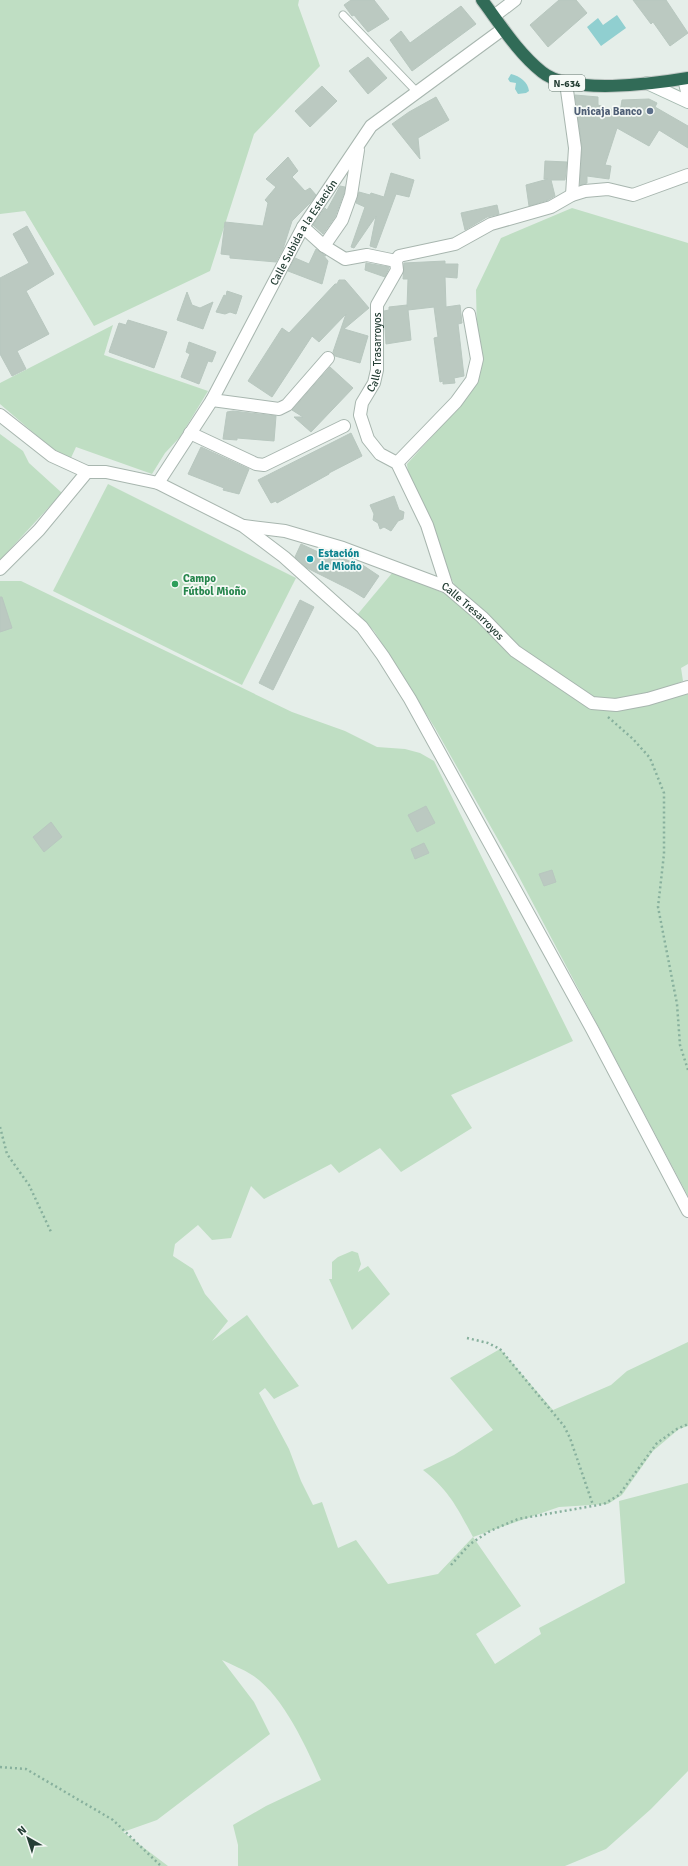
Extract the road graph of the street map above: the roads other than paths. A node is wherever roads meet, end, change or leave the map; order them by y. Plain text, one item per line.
1 (482, 0) edge
2 (514, 0) edge
3 (343, 15) dead end
4 (494, 16) junction
5 (503, 29) junction
6 (686, 78) edge
7 (566, 83) junction
8 (648, 84) junction
9 (417, 92) junction
10 (688, 96) edge
11 (688, 102) edge
12 (359, 147) junction
13 (688, 175) edge
14 (572, 195) junction
15 (303, 227) junction
16 (324, 246) junction
17 (396, 261) junction
18 (469, 314) dead end
19 (328, 358) dead end
20 (212, 400) junction
21 (0, 415) edge
22 (344, 426) dead end
23 (190, 433) junction
24 (398, 463) junction
25 (87, 472) junction
26 (158, 483) junction
27 (243, 526) junction
28 (0, 569) edge
29 (447, 587) junction
30 (688, 687) edge
31 (688, 1211) edge

1 - 4 highway, N-634
2 - 4 street
3 - 9 lane
4 - 5 highway, N-634
5 - 7 highway, N-634
5 - 9 street, Calle Subida a la Estación
6 - 8 highway, N-634
6 - 10 street
7 - 8 highway, N-634
7 - 14 street
8 - 11 street
9 - 12 street, Calle Subida a la Estación
12 - 15 street, Calle Subida a la Estación
12 - 16 street
13 - 14 street
14 - 17 street
15 - 16 street
15 - 20 street, Calle Subida a la Estación
16 - 17 street
17 - 24 street, Calle Trasarroyos
18 - 24 street
19 - 20 street
20 - 23 street, Calle Subida a la Estación
21 - 25 street
22 - 23 street
23 - 26 street, Calle Subida a la Estación
24 - 29 street
25 - 26 street
25 - 28 street
26 - 27 street
27 - 29 street, Calle Tresarroyos
27 - 31 street
29 - 30 street, Calle Tresarroyos

